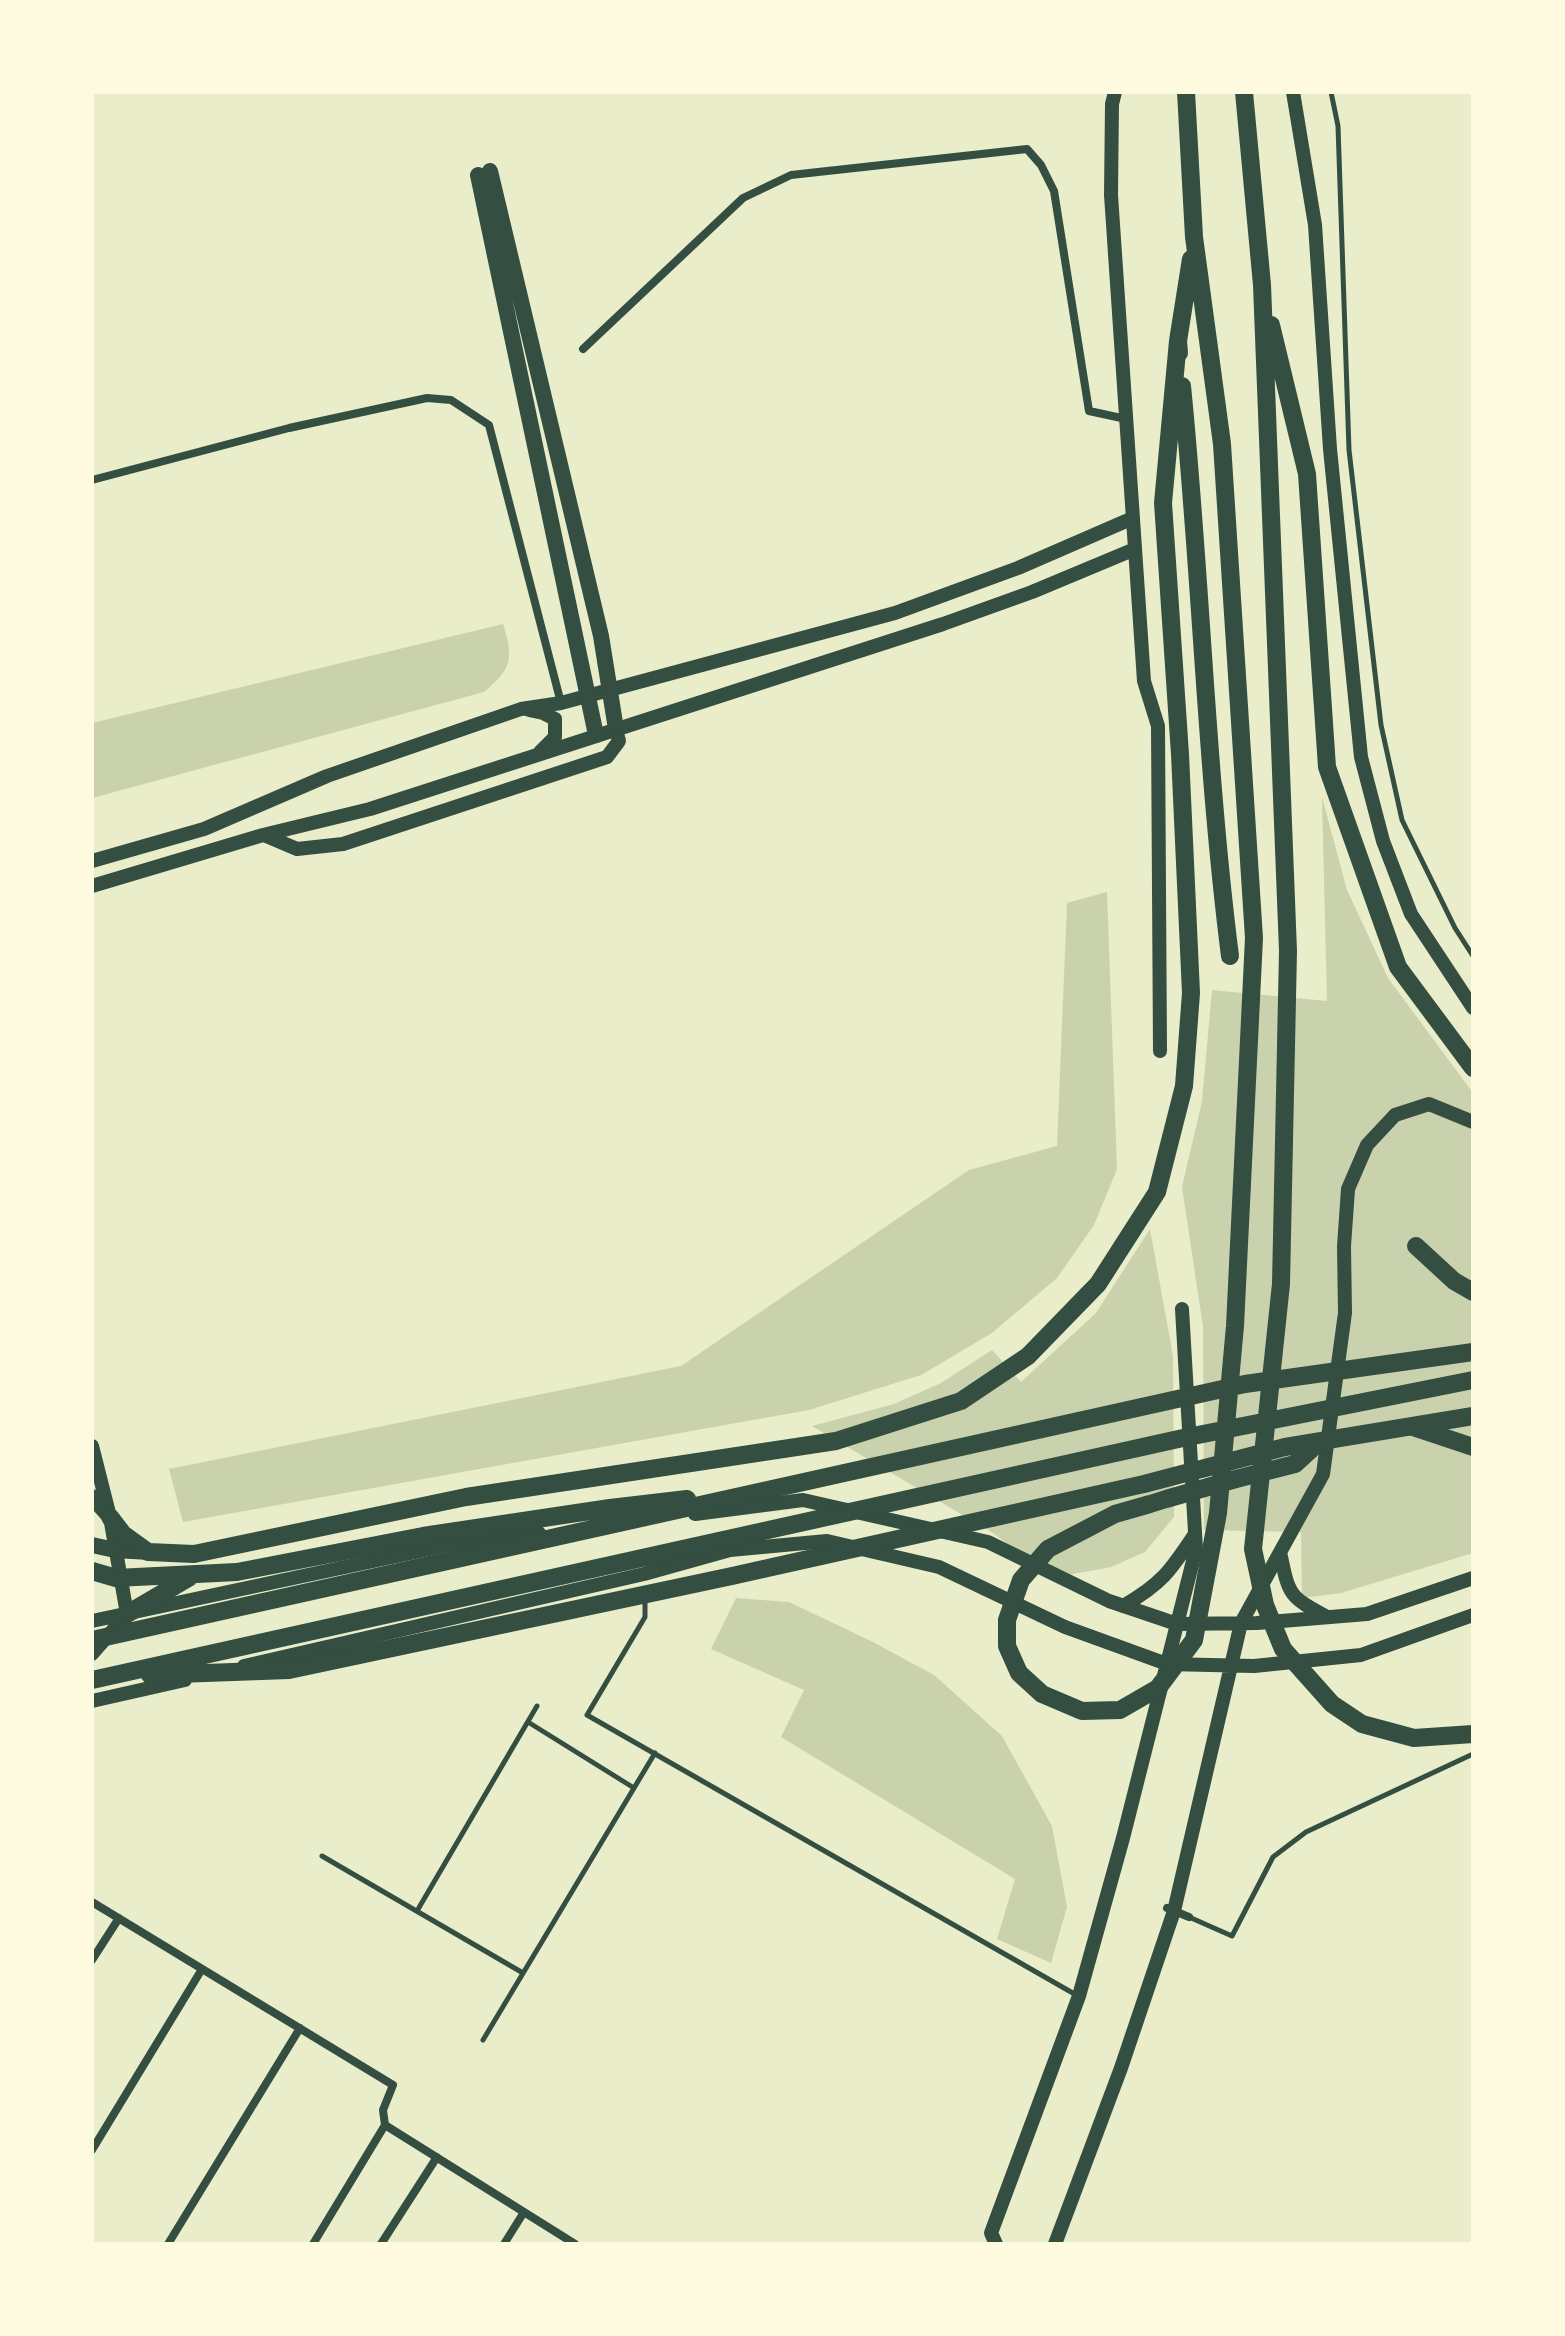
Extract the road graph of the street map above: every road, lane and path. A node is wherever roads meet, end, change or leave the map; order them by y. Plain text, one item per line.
1 (1115, 92) edge
2 (1186, 92) edge
3 (1244, 92) edge
4 (1293, 92) edge
5 (1331, 92) edge
6 (1194, 237) junction
7 (1262, 285) junction
8 (1178, 341) junction
9 (583, 349) dead end
10 (1126, 419) junction
11 (92, 480) edge
12 (1133, 518) junction
13 (1135, 549) junction
14 (610, 690) junction
15 (588, 696) junction
16 (561, 703) junction
17 (521, 709) junction
18 (616, 729) junction
19 (596, 735) junction
20 (537, 755) junction
21 (263, 835) junction
22 (92, 861) edge
23 (92, 886) edge
24 (1230, 956) dead end
25 (1473, 956) edge
26 (1473, 1008) edge
27 (1160, 1051) dead end
28 (1473, 1068) edge
29 (1473, 1122) edge
30 (1416, 1246) dead end
31 (1473, 1292) edge
32 (1182, 1309) dead end
33 (1473, 1352) edge
34 (1473, 1380) edge
35 (1473, 1416) edge
36 (1411, 1427) junction
37 (1319, 1442) junction
38 (92, 1446) edge
39 (1473, 1447) edge
40 (781, 1489) junction
41 (92, 1497) edge
42 (110, 1517) junction
43 (1195, 1533) junction
44 (251, 1542) junction
45 (92, 1545) edge
46 (115, 1550) junction
47 (152, 1552) junction
48 (1280, 1552) junction
49 (92, 1571) edge
50 (644, 1574) junction
51 (1473, 1578) edge
52 (1123, 1606) junction
53 (127, 1614) junction
54 (1473, 1615) edge
55 (1327, 1617) junction
56 (92, 1621) edge
57 (1241, 1623) junction
58 (1177, 1624) junction
59 (92, 1640) edge
60 (92, 1654) edge
61 (1167, 1664) junction
62 (1231, 1665) junction
63 (98, 1678) edge
64 (92, 1701) edge
65 (537, 1706) dead end
66 (528, 1722) junction
67 (1473, 1734) edge
68 (655, 1753) junction
69 (1473, 1754) edge
70 (634, 1788) junction
71 (322, 1856) dead end
72 (92, 1902) edge
73 (1170, 1909) junction
74 (417, 1911) junction
75 (1189, 1917) joint
76 (119, 1918) junction
77 (92, 1960) edge
78 (202, 1969) junction
79 (523, 1973) junction
80 (1079, 1996) junction
81 (300, 2028) junction
82 (483, 2040) dead end
83 (385, 2125) junction
84 (92, 2150) edge
85 (437, 2157) junction
86 (524, 2212) junction
87 (168, 2244) edge
88 (313, 2244) edge
89 (381, 2244) edge
90 (504, 2244) edge
91 (575, 2244) edge
92 (996, 2244) edge
93 (1055, 2244) edge

1 - 10 main road
2 - 6 highway
3 - 7 highway
4 - 26 main road
5 - 25 lane
6 - 8 highway
6 - 37 highway
7 - 28 highway
7 - 67 highway
8 - 24 highway
8 - 44 highway
9 - 10 street
10 - 12 main road
11 - 16 street
12 - 13 main road
12 - 14 main road
13 - 18 main road
13 - 27 main road
14 - 15 main road
14 - 15 main road
14 - 18 main road
15 - 16 main road
15 - 19 main road
16 - 17 main road
17 - 20 main road
17 - 22 main road
18 - 19 main road
18 - 21 main road
19 - 20 main road
20 - 21 main road
21 - 23 main road
29 - 48 main road
30 - 31 highway
32 - 43 main road
33 - 40 highway
34 - 63 highway
35 - 36 highway
36 - 37 highway
36 - 39 highway
37 - 63 highway
38 - 42 main road
40 - 49 highway
40 - 59 highway
41 - 42 main road
42 - 46 main road
42 - 47 highway
43 - 52 main road
43 - 58 main road
44 - 47 highway
44 - 53 highway
45 - 46 main road
46 - 47 main road
46 - 53 main road
48 - 55 main road
48 - 57 main road
50 - 61 main road
50 - 64 main road
50 - 68 lane
51 - 55 main road
52 - 53 main road
52 - 58 main road
53 - 56 main road
53 - 60 main road
54 - 62 main road
55 - 57 main road
57 - 58 main road
57 - 62 main road
58 - 61 main road
61 - 62 main road
61 - 80 main road
62 - 73 main road
65 - 66 lane
66 - 70 lane
66 - 74 lane
68 - 70 lane
68 - 80 lane
69 - 75 lane
70 - 79 lane
71 - 74 lane
72 - 76 street
73 - 75 street
73 - 93 main road
74 - 79 lane
76 - 77 street
76 - 78 street
78 - 81 street
78 - 84 street
79 - 82 lane
80 - 92 main road
81 - 83 street
81 - 87 street
83 - 85 street
83 - 88 street
85 - 86 street
85 - 89 street
86 - 90 street
86 - 91 street

